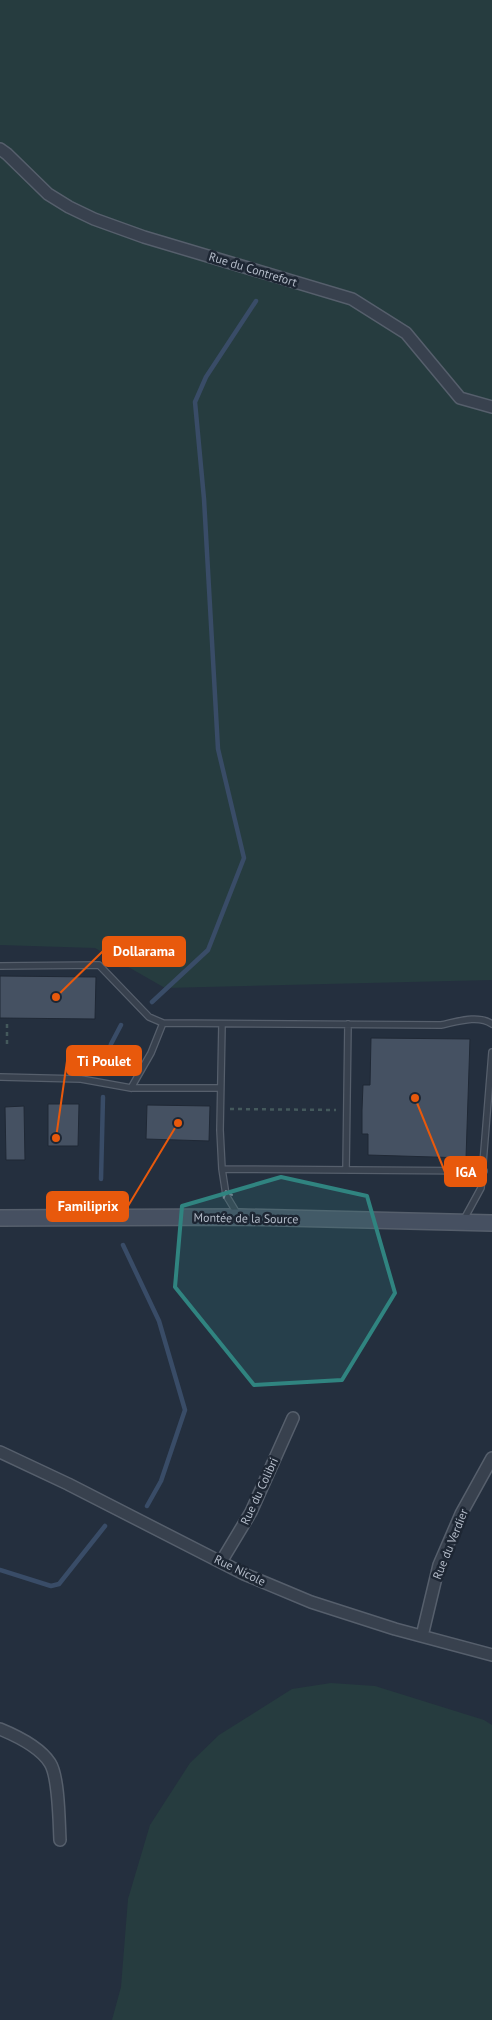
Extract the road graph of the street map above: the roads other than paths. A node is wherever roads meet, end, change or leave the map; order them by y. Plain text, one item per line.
1 (0, 149) edge
2 (492, 408) edge
3 (0, 966) edge
4 (163, 1023) junction
5 (222, 1024) junction
6 (348, 1024) junction
7 (492, 1024) edge
8 (492, 1052) edge
9 (0, 1077) edge
10 (130, 1088) junction
11 (220, 1088) junction
12 (222, 1169) junction
13 (346, 1170) junction
14 (484, 1172) junction
15 (239, 1217) junction
16 (0, 1218) edge
17 (462, 1222) junction
18 (492, 1223) edge
19 (293, 1418) dead end
20 (0, 1452) edge
21 (492, 1458) edge
22 (221, 1562) junction
23 (422, 1636) junction
24 (492, 1655) edge
25 (0, 1729) edge
26 (60, 1840) dead end

1 - 2 street, Rue du Contrefort
3 - 4 lane
4 - 5 lane
4 - 10 lane
5 - 6 lane
5 - 11 lane
6 - 7 lane
6 - 13 lane
8 - 14 lane
9 - 10 lane
10 - 11 lane
11 - 12 lane
12 - 13 lane
15 -> 12 lane
13 - 14 lane
14 - 17 lane
15 - 16 main road, Montée de la Source
15 - 17 main road, Montée de la Source
17 - 18 main road, Montée de la Source
19 - 22 street, Rue du Colibri
20 - 22 street, Rue Nicole
21 - 23 street, Rue du Verdier
22 - 23 street, Rue Nicole
23 - 24 street, Rue Nicole
25 - 26 street

